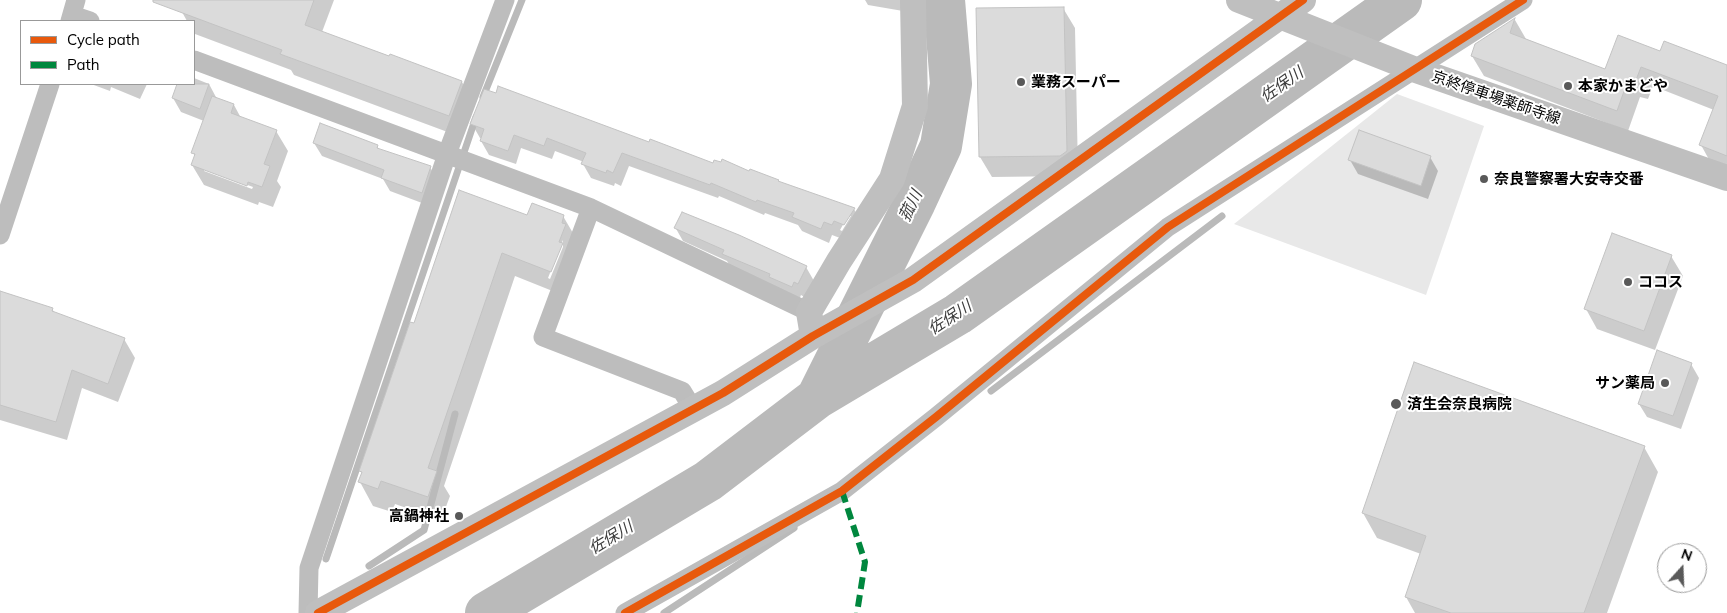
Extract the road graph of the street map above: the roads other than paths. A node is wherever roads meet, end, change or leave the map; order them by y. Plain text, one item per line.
1 (505, 0) edge
2 (913, 0) edge
3 (1239, 0) edge
4 (1523, 0) edge
5 (1293, 12) edge
6 (195, 60) edge
7 (1408, 66) junction
8 (50, 85) edge
9 (447, 154) junction
10 (1727, 178) edge
11 (591, 208) junction
12 (0, 235) edge
13 (811, 324) junction
14 (694, 409) junction
15 (308, 613) edge
16 (318, 613) edge
17 (625, 613) edge

1 - 9 street
2 - 13 street
3 - 5 street, 京終停車場薬師寺線
4 - 7 street
5 - 7 street, 京終停車場薬師寺線
5 - 13 street
6 - 9 street
7 - 10 street, 京終停車場薬師寺線
7 - 17 street
8 - 12 street
9 - 11 street
9 - 15 street
11 - 13 street
11 - 14 street
13 - 14 street
14 - 16 street

